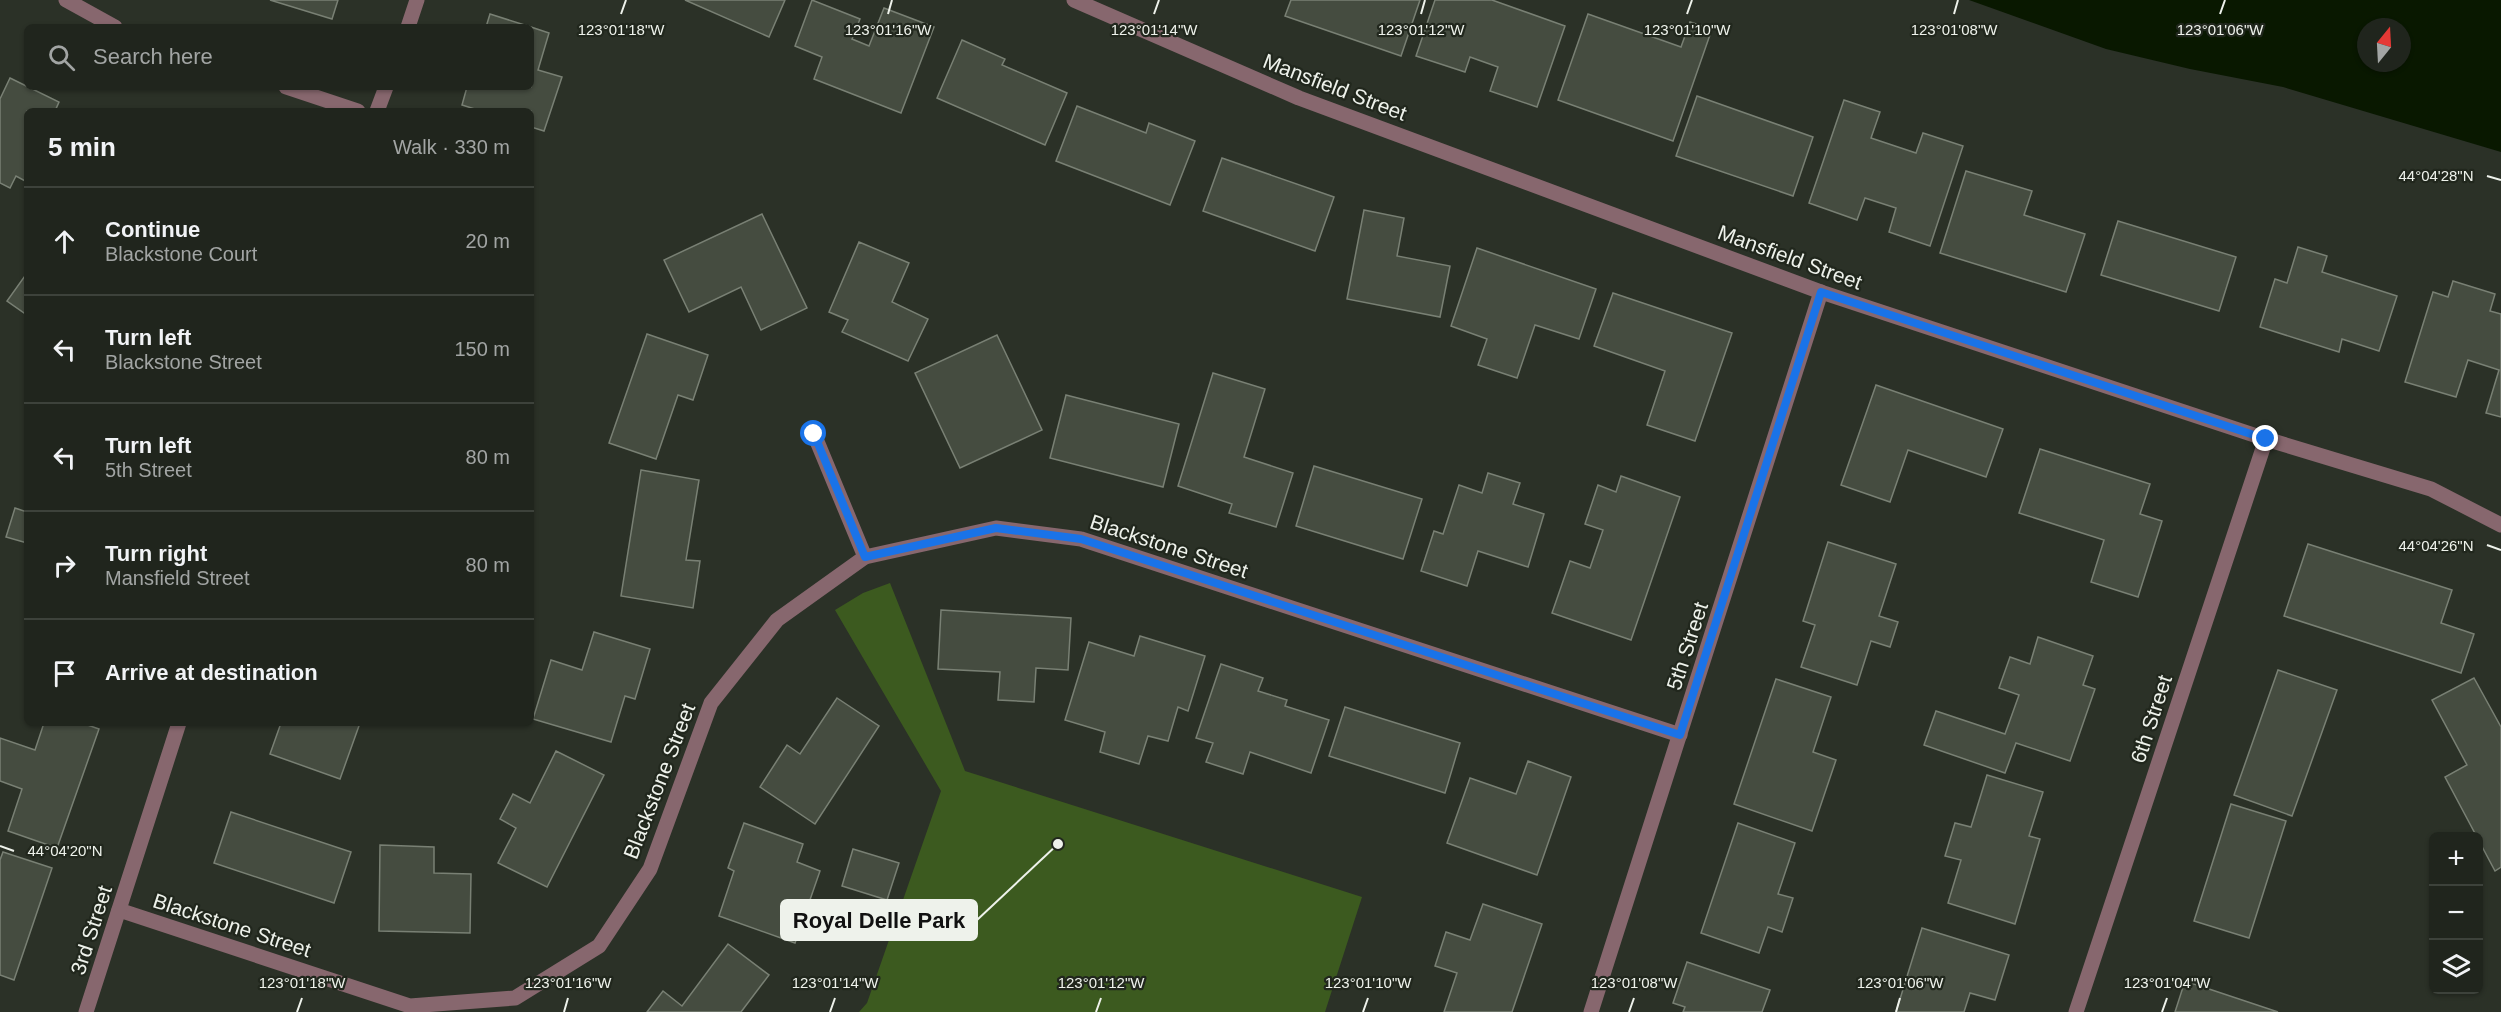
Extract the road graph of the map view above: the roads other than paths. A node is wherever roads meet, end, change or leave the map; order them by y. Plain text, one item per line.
1 (66, 0) edge
2 (417, 0) edge
3 (1074, 0) edge
4 (110, 24) edge
5 (409, 24) edge
6 (295, 90) edge
7 (385, 90) edge
8 (349, 108) edge
9 (378, 108) edge
10 (1821, 292) junction
11 (814, 434) dead end
12 (2266, 439) junction
13 (2501, 525) edge
14 (865, 557) junction
15 (178, 726) edge
16 (1680, 735) junction
17 (119, 910) junction
18 (86, 1012) edge
19 (1592, 1012) edge
20 (2076, 1012) edge

1 - 4 street
2 - 5 street
3 - 10 street, Mansfield Street
6 - 8 street
7 - 9 street
10 - 12 street, Mansfield Street
10 - 16 street, 5th Street
11 - 14 street
12 - 13 street, Mansfield Street
12 - 20 street, 6th Street
14 - 16 street, Blackstone Street
14 - 17 street, Blackstone Street
15 - 17 street, 3rd Street
16 - 19 street, 5th Street
17 - 18 street, 3rd Street

